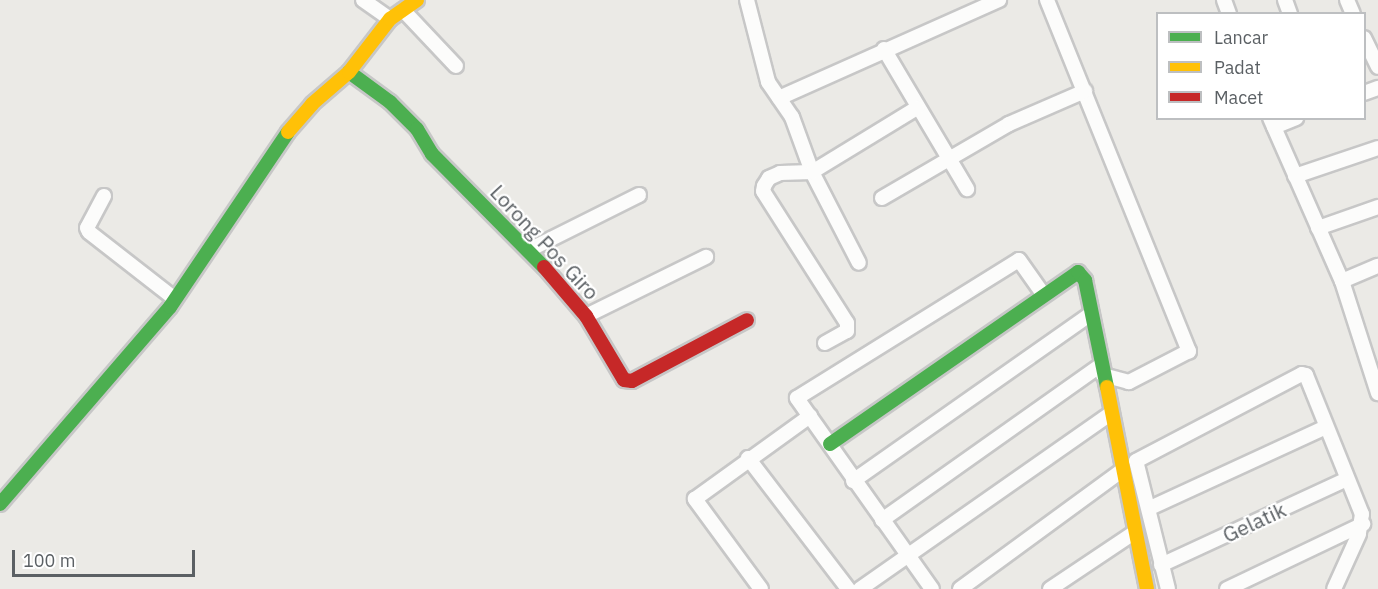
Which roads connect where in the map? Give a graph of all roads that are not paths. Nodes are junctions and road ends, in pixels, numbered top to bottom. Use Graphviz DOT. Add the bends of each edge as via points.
graph roads {
  1 [pos="363,0"];
  2 [pos="417,0"];
  3 [pos="747,0"];
  4 [pos="999,0"];
  5 [pos="1047,0"];
  6 [pos="403,10"];
  7 [pos="390,19"];
  8 [pos="1366,40"];
  9 [pos="884,49"];
  10 [pos="456,66"];
  11 [pos="1378,67"];
  12 [pos="349,72"];
  13 [pos="1085,91"];
  14 [pos="779,98"];
  15 [pos="917,108"];
  16 [pos="1272,123"];
  17 [pos="1378,148"];
  18 [pos="950,157"];
  19 [pos="812,172"];
  20 [pos="1295,176"];
  21 [pos="968,189"];
  22 [pos="639,195"];
  23 [pos="104,196"];
  24 [pos="882,198"];
  25 [pos="1378,207"];
  26 [pos="1318,228"];
  27 [pos="528,250"];
  28 [pos="706,257"];
  29 [pos="859,263"];
  30 [pos="1378,266"];
  31 [pos="1342,281"];
  32 [pos="1043,294"];
  33 [pos="175,299"];
  34 [pos="1091,314"];
  35 [pos="586,316"];
  36 [pos="747,320"];
  37 [pos="825,343"];
  38 [pos="1378,357"];
  39 [pos="1102,370"];
  40 [pos="1371,375"];
  41 [pos="1378,393"];
  42 [pos="1111,413"];
  43 [pos="810,416"];
  44 [pos="1326,427"];
  45 [pos="830,444"];
  46 [pos="748,458"];
  47 [pos="1121,471"];
  48 [pos="1347,479"];
  49 [pos="853,481"];
  50 [pos="0,504"];
  51 [pos="1150,508"];
  52 [pos="882,520"];
  53 [pos="1363,524"];
  54 [pos="1135,532"];
  55 [pos="909,557"];
  56 [pos="1161,565"];
  57 [pos="761,589"];
  58 [pos="848,589"];
  59 [pos="860,589"];
  60 [pos="932,589"];
  61 [pos="960,589"];
  62 [pos="1050,589"];
  63 [pos="1147,589"];
  64 [pos="1168,589"];
  65 [pos="1227,589"];
  66 [pos="1334,589"];
  1 -- 7 [label="street"];
  2 -- 6 [label="street"];
  3 -- 14 [label="street" via="768,82"];
  4 -- 9 [label="street"];
  5 -- 13 [label="street"];
  6 -- 7 [label="street"];
  6 -- 10 [label="street"];
  7 -- 12 [label="street"];
  8 -- 11 [label="street"];
  9 -- 14 [label="street"];
  9 -- 15 [label="street"];
  12 -- 27 [label="street, Lorong Pos Giro" via="404,116 432,154"];
  12 -- 33 [label="street" via="312,104 281,140"];
  13 -- 18 [label="street" via="1009,124"];
  13 -- 39 [label="street" via="1189,351 1129,382"];
  14 -- 19 [label="street" via="792,117"];
  15 -- 18 [label="street"];
  15 -- 19 [label="street"];
  16 -- 20 [label="street"];
  17 -- 20 [label="street"];
  18 -- 21 [label="street"];
  18 -- 24 [label="street"];
  19 -- 29 [label="street"];
  19 -- 37 [label="street" via="769,177 763,191 847,323 847,331"];
  20 -- 26 [label="street"];
  22 -- 27 [label="street"];
  23 -- 33 [label="street" via="88,232"];
  25 -- 26 [label="street"];
  26 -- 31 [label="street"];
  27 -- 35 [label="street, Lorong Pos Giro"];
  28 -- 35 [label="street"];
  30 -- 31 [label="street"];
  31 -- 40 [label="street"];
  32 -- 34 [label="street" via="1078,272 1084,280"];
  32 -- 43 [label="street" via="1019,260 800,394 798,401"];
  32 -- 45 [label="street"];
  33 -- 50 [label="street"];
  34 -- 39 [label="street"];
  34 -- 49 [label="street"];
  35 -- 36 [label="street, Lorong Pos Giro" via="626,381"];
  38 -- 40 [label="street"];
  39 -- 42 [label="street"];
  39 -- 52 [label="street"];
  40 -- 41 [label="street"];
  42 -- 47 [label="street"];
  42 -- 55 [label="street"];
  43 -- 45 [label="street"];
  43 -- 46 [label="street"];
  44 -- 48 [label="street"];
  44 -- 51 [label="street"];
  44 -- 51 [label="street" via="1306,375 1299,374 1138,458 1135,465"];
  45 -- 49 [label="street"];
  46 -- 57 [label="street" via="695,500"];
  46 -- 58 [label="street"];
  47 -- 54 [label="street"];
  47 -- 61 [label="street"];
  48 -- 53 [label="street"];
  48 -- 56 [label="street, Gelatik"];
  49 -- 52 [label="street"];
  51 -- 56 [label="street"];
  52 -- 55 [label="street"];
  53 -- 65 [label="street"];
  53 -- 66 [label="street"];
  54 -- 62 [label="street"];
  54 -- 63 [label="street"];
  55 -- 59 [label="street"];
  55 -- 60 [label="street"];
  56 -- 64 [label="street"];
}
